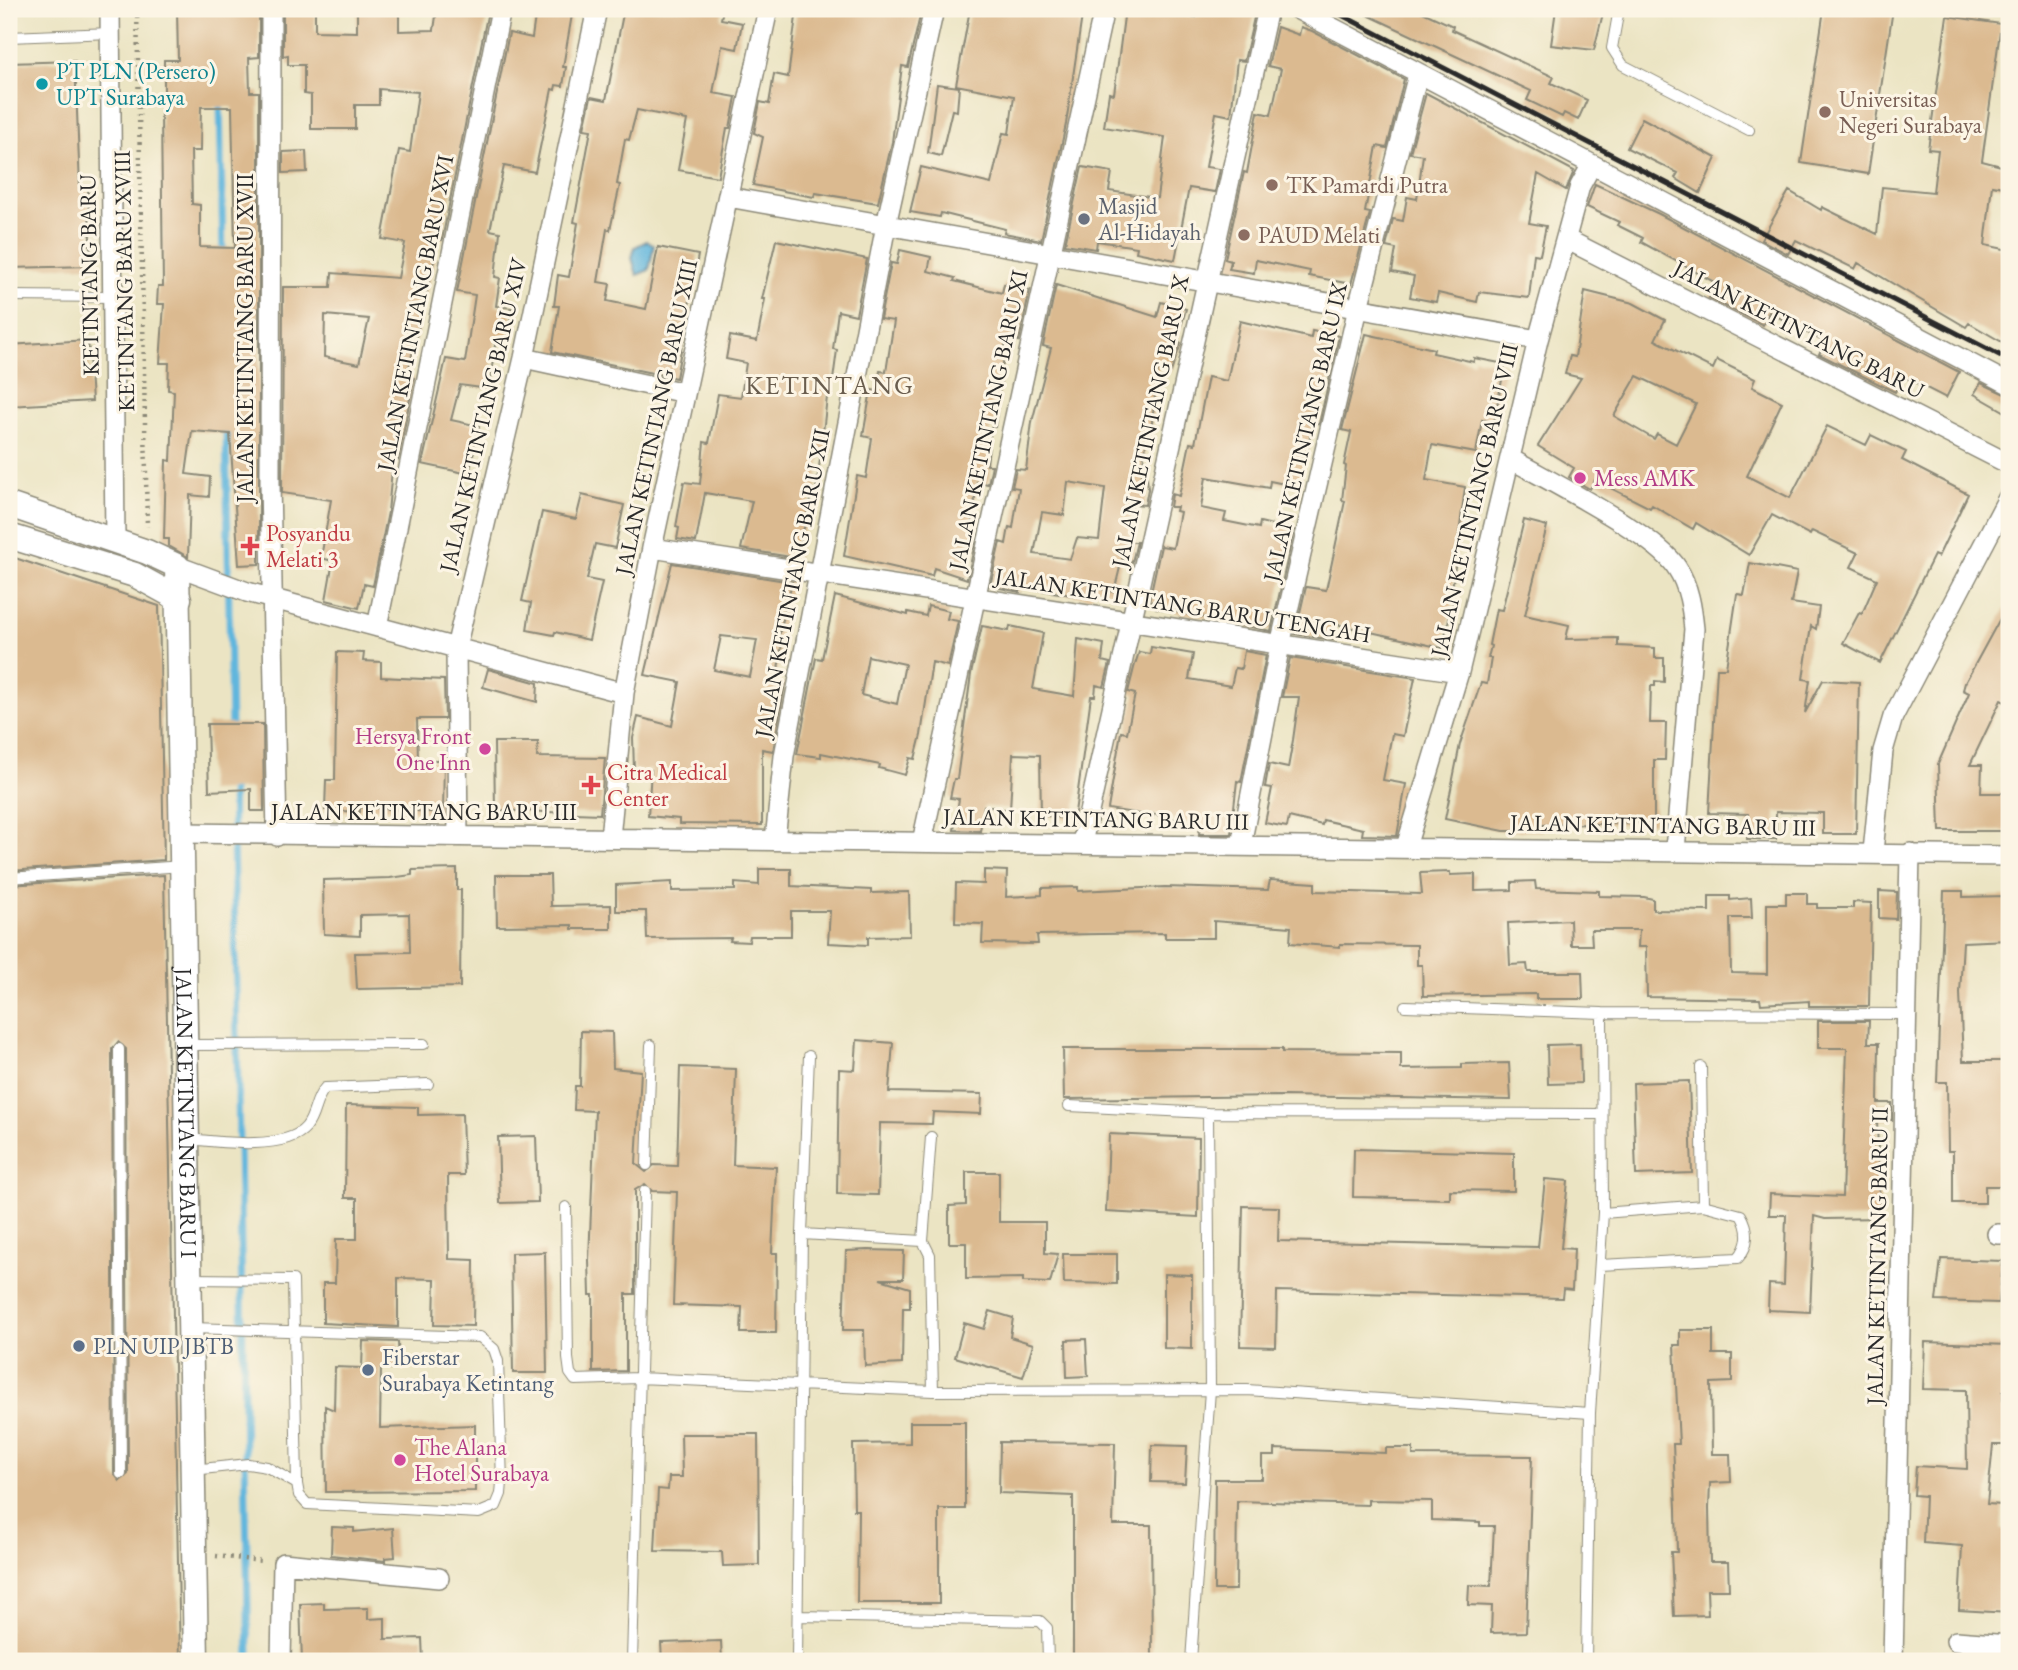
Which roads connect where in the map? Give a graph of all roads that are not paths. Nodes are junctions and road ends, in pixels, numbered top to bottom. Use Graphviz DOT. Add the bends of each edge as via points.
graph roads {
  1 [pos="110,9"];
  2 [pos="271,9"];
  3 [pos="501,9"];
  4 [pos="597,9"];
  5 [pos="768,9"];
  6 [pos="934,9"];
  7 [pos="1104,9"];
  8 [pos="1268,9"];
  9 [pos="1297,9"];
  10 [pos="1619,9"];
  11 [pos="111,33"];
  12 [pos="9,37"];
  13 [pos="1418,74"];
  14 [pos="1749,130"];
  15 [pos="1591,166"];
  16 [pos="728,197"];
  17 [pos="886,225"];
  18 [pos="1566,239"];
  19 [pos="1049,254"];
  20 [pos="1206,281"];
  21 [pos="9,296"];
  22 [pos="113,297"];
  23 [pos="1358,308"];
  24 [pos="1538,340"];
  25 [pos="524,358"];
  26 [pos="2009,384"];
  27 [pos="685,393"];
  28 [pos="1511,460"];
  29 [pos="2009,464"];
  30 [pos="2009,496"];
  31 [pos="9,505"];
  32 [pos="9,536"];
  33 [pos="115,541"];
  34 [pos="652,548"];
  35 [pos="186,569"];
  36 [pos="819,574"];
  37 [pos="975,598"];
  38 [pos="179,599"];
  39 [pos="273,600"];
  40 [pos="1131,622"];
  41 [pos="377,627"];
  42 [pos="1279,645"];
  43 [pos="456,649"];
  44 [pos="1459,672"];
  45 [pos="624,693"];
  46 [pos="183,834"];
  47 [pos="277,836"];
  48 [pos="458,836"];
  49 [pos="610,838"];
  50 [pos="775,840"];
  51 [pos="922,842"];
  52 [pos="1082,843"];
  53 [pos="1241,845"];
  54 [pos="1406,847"];
  55 [pos="1675,850"];
  56 [pos="1873,852"];
  57 [pos="1910,853"];
  58 [pos="2009,856"];
  59 [pos="183,866"];
  60 [pos="9,878"];
  61 [pos="1405,1006"];
  62 [pos="1602,1013"];
  63 [pos="1907,1014"];
  64 [pos="424,1044"];
  65 [pos="186,1045"];
  66 [pos="651,1045"];
  67 [pos="120,1049"];
  68 [pos="809,1056"];
  69 [pos="1701,1066"];
  70 [pos="428,1084"];
  71 [pos="1069,1106"];
  72 [pos="1208,1113"];
  73 [pos="1601,1114"];
  74 [pos="931,1137"];
  75 [pos="187,1139"];
  76 [pos="647,1165"];
  77 [pos="645,1191"];
  78 [pos="1703,1205"];
  79 [pos="566,1207"];
  80 [pos="1603,1213"];
  81 [pos="802,1234"];
  82 [pos="923,1241"];
  83 [pos="1600,1265"];
  84 [pos="189,1279"];
  85 [pos="190,1328"];
  86 [pos="294,1330"];
  87 [pos="639,1378"];
  88 [pos="799,1386"];
  89 [pos="1210,1390"];
  90 [pos="933,1391"];
  91 [pos="1590,1413"];
  92 [pos="193,1470"];
  93 [pos="121,1474"];
  94 [pos="297,1484"];
  95 [pos="439,1578"];
  96 [pos="799,1616"];
  97 [pos="1956,1641"];
  98 [pos="2009,1645"];
  99 [pos="196,1661"];
  100 [pos="281,1661"];
  101 [pos="632,1661"];
  102 [pos="797,1661"];
  103 [pos="1048,1661"];
  104 [pos="1191,1661"];
  105 [pos="1586,1661"];
  106 [pos="1893,1661"];
  1 -- 11 [label="street, KETINTANG BARU"];
  2 -- 39 [label="street, JALAN KETINTANG BARU XVII"];
  3 -- 41 [label="street, JALAN KETINTANG BARU XVI"];
  4 -- 25 [label="street, JALAN KETINTANG BARU XIV"];
  5 -- 16 [label="street, JALAN KETINTANG BARU XIII"];
  6 -- 17 [label="street, JALAN KETINTANG BARU XII"];
  7 -- 19 [label="street, JALAN KETINTANG BARU XI"];
  8 -- 20 [label="street, JALAN KETINTANG BARU X"];
  9 -- 13 [label="street"];
  10 -- 14 [label="lane" via="1612,48 1623,65"];
  11 -- 12 [label="lane"];
  11 -- 22 [label="street, KETINTANG BARU"];
  13 -- 15 [label="street"];
  13 -- 23 [label="street, JALAN KETINTANG BARU IX"];
  15 -- 18 [label="street, JALAN KETINTANG BARU VIII" via="1580,186"];
  15 -- 26 [label="street"];
  16 -- 17 [label="street"];
  16 -- 27 [label="street, JALAN KETINTANG BARU XIII"];
  17 -- 19 [label="street"];
  17 -- 36 [label="street, JALAN KETINTANG BARU XII"];
  18 -- 24 [label="street, JALAN KETINTANG BARU VIII"];
  18 -- 29 [label="street, JALAN KETINTANG BARU"];
  19 -- 20 [label="street"];
  19 -- 37 [label="street, JALAN KETINTANG BARU XI"];
  20 -- 23 [label="street"];
  20 -- 40 [label="street, JALAN KETINTANG BARU X"];
  21 -- 22 [label="lane"];
  22 -- 33 [label="street, KETINTANG BARU"];
  23 -- 24 [label="street"];
  23 -- 42 [label="street, JALAN KETINTANG BARU IX"];
  24 -- 28 [label="street, JALAN KETINTANG BARU VIII"];
  25 -- 27 [label="street"];
  25 -- 43 [label="street, JALAN KETINTANG BARU XIV"];
  27 -- 34 [label="street, JALAN KETINTANG BARU XIII"];
  28 -- 44 [label="street, JALAN KETINTANG BARU VIII"];
  28 -- 55 [label="street" via="1654,544 1677,567 1691,602 1694,629"];
  30 -- 56 [label="street" via="1893,717 1883,751"];
  31 -- 33 [label="street"];
  32 -- 38 [label="street" via="135,575"];
  33 -- 35 [label="street"];
  34 -- 36 [label="street, JALAN KETINTANG BARU TENGAH"];
  34 -- 45 [label="street, JALAN KETINTANG BARU XIII"];
  35 -- 38 [label="street, JALAN KETINTANG BARU I"];
  35 -- 39 [label="street"];
  36 -- 37 [label="street, JALAN KETINTANG BARU TENGAH"];
  36 -- 50 [label="street, JALAN KETINTANG BARU XII" via="783,756"];
  37 -- 40 [label="street, JALAN KETINTANG BARU TENGAH"];
  37 -- 51 [label="street, JALAN KETINTANG BARU XI"];
  38 -- 46 [label="street, JALAN KETINTANG BARU I"];
  39 -- 41 [label="street"];
  39 -- 47 [label="street, JALAN KETINTANG BARU XVII"];
  40 -- 42 [label="street, JALAN KETINTANG BARU TENGAH"];
  40 -- 52 [label="street, JALAN KETINTANG BARU X"];
  41 -- 43 [label="street"];
  42 -- 44 [label="street, JALAN KETINTANG BARU TENGAH"];
  42 -- 53 [label="street, JALAN KETINTANG BARU IX"];
  43 -- 45 [label="street"];
  43 -- 48 [label="street, JALAN KETINTANG BARU XIV"];
  44 -- 54 [label="street, JALAN KETINTANG BARU VIII"];
  45 -- 49 [label="street, JALAN KETINTANG BARU XIII"];
  46 -- 47 [label="street, JALAN KETINTANG BARU III"];
  46 -- 59 [label="street, JALAN KETINTANG BARU I"];
  47 -- 48 [label="street, JALAN KETINTANG BARU III"];
  48 -- 49 [label="street, JALAN KETINTANG BARU III"];
  49 -- 50 [label="street, JALAN KETINTANG BARU III"];
  50 -- 51 [label="street, JALAN KETINTANG BARU III"];
  51 -- 52 [label="street, JALAN KETINTANG BARU III"];
  52 -- 53 [label="street, JALAN KETINTANG BARU III"];
  53 -- 54 [label="street, JALAN KETINTANG BARU III"];
  54 -- 55 [label="street, JALAN KETINTANG BARU III"];
  55 -- 56 [label="street, JALAN KETINTANG BARU III"];
  56 -- 57 [label="street, JALAN KETINTANG BARU III"];
  57 -- 58 [label="street, JALAN KETINTANG BARU III"];
  57 -- 63 [label="street, JALAN KETINTANG BARU II"];
  59 -- 60 [label="lane"];
  59 -- 65 [label="street, JALAN KETINTANG BARU I"];
  61 -- 62 [label="lane"];
  62 -- 63 [label="lane"];
  62 -- 73 [label="lane"];
  63 -- 106 [label="street, JALAN KETINTANG BARU II"];
  64 -- 65 [label="lane"];
  65 -- 75 [label="street, JALAN KETINTANG BARU I"];
  66 -- 76 [label="lane"];
  67 -- 93 [label="lane"];
  68 -- 81 [label="lane"];
  69 -- 78 [label="lane"];
  70 -- 75 [label="lane" via="325,1088 316,1097 307,1125 285,1140"];
  71 -- 72 [label="lane"];
  72 -- 73 [label="lane"];
  72 -- 89 [label="lane"];
  73 -- 80 [label="lane"];
  74 -- 82 [label="lane"];
  75 -- 84 [label="street, JALAN KETINTANG BARU I"];
  77 -- 87 [label="lane"];
  78 -- 80 [label="lane"];
  78 -- 83 [label="lane" via="1734,1212 1744,1221 1746,1249 1738,1258"];
  79 -- 87 [label="lane" via="570,1373 575,1380 590,1382"];
  80 -- 83 [label="lane"];
  81 -- 82 [label="lane"];
  81 -- 88 [label="lane"];
  82 -- 90 [label="lane" via="930,1255"];
  83 -- 91 [label="lane"];
  84 -- 85 [label="street, JALAN KETINTANG BARU I"];
  84 -- 86 [label="lane" via="293,1280"];
  85 -- 86 [label="lane"];
  85 -- 92 [label="street, JALAN KETINTANG BARU I"];
  86 -- 94 [label="lane"];
  86 -- 94 [label="lane" via="480,1337 489,1342 498,1362 502,1482 496,1506 479,1513 311,1506 302,1501"];
  87 -- 88 [label="lane"];
  87 -- 101 [label="lane"];
  88 -- 90 [label="lane"];
  88 -- 96 [label="lane"];
  89 -- 90 [label="lane"];
  89 -- 91 [label="lane"];
  89 -- 104 [label="lane"];
  91 -- 105 [label="lane"];
  92 -- 94 [label="lane" via="248,1464 267,1467"];
  92 -- 99 [label="street, JALAN KETINTANG BARU I"];
  95 -- 100 [label="street" via="283,1563"];
  96 -- 102 [label="lane"];
  96 -- 103 [label="lane" via="1040,1620 1047,1628"];
  97 -- 98 [label="street"];
}
